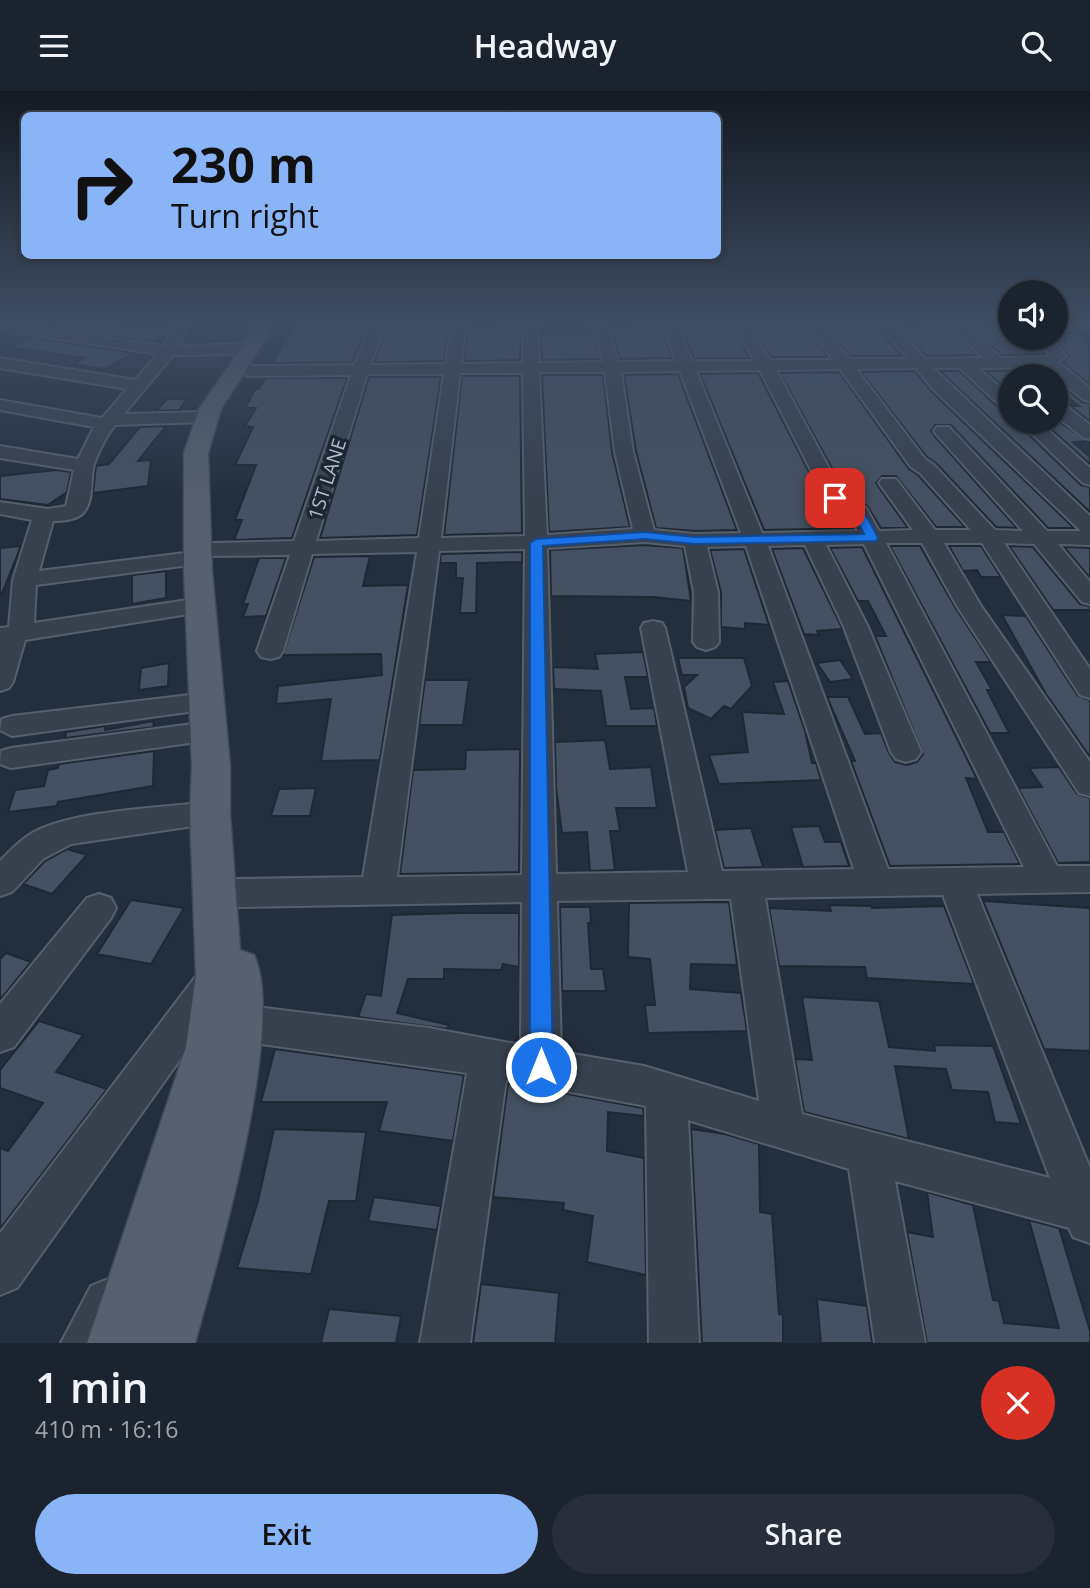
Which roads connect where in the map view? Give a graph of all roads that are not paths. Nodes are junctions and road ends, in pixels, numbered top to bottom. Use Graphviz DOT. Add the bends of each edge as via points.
graph roads {
  1 [pos="111,381"];
  2 [pos="142,381"];
  3 [pos="236,381"];
  4 [pos="357,381"];
  5 [pos="449,381"];
  6 [pos="532,381"];
  7 [pos="614,381"];
  8 [pos="694,381"];
  9 [pos="774,381"];
  10 [pos="857,381"];
  11 [pos="936,381"];
  12 [pos="985,381"];
  13 [pos="1073,381"];
  14 [pos="138,386"];
  15 [pos="998,393"];
  16 [pos="1089,394"];
  17 [pos="0,405"];
  18 [pos="1068,416"];
  19 [pos="107,422"];
  20 [pos="987,429"];
  21 [pos="1042,434"];
  22 [pos="1090,434"];
  23 [pos="205,438"];
  24 [pos="0,452"];
  25 [pos="84,466"];
  26 [pos="1090,479"];
  27 [pos="889,483"];
  28 [pos="0,508"];
  29 [pos="44,514"];
  30 [pos="1090,528"];
  31 [pos="645,535"];
  32 [pos="929,536"];
  33 [pos="988,536"];
  34 [pos="872,538"];
  35 [pos="1090,538"];
  36 [pos="754,539"];
  37 [pos="1042,539"];
  38 [pos="813,540"];
  39 [pos="695,541"];
  40 [pos="536,543"];
  41 [pos="428,545"];
  42 [pos="304,547"];
  43 [pos="204,554"];
  44 [pos="25,580"];
  45 [pos="1090,597"];
  46 [pos="201,605"];
  47 [pos="653,628"];
  48 [pos="11,635"];
  49 [pos="706,642"];
  50 [pos="270,652"];
  51 [pos="0,682"];
  52 [pos="1090,689"];
  53 [pos="208,717"];
  54 [pos="12,726"];
  55 [pos="1076,744"];
  56 [pos="906,752"];
  57 [pos="11,758"];
  58 [pos="1090,785"];
  59 [pos="210,814"];
  60 [pos="1047,880"];
  61 [pos="1090,880"];
  62 [pos="0,882"];
  63 [pos="955,882"];
  64 [pos="876,883"];
  65 [pos="746,885"];
  66 [pos="708,886"];
  67 [pos="540,888"];
  68 [pos="378,891"];
  69 [pos="237,894"];
  70 [pos="99,908"];
  71 [pos="219,975"];
  72 [pos="239,1023"];
  73 [pos="0,1034"];
  74 [pos="489,1059"];
  75 [pos="541,1067"];
  76 [pos="666,1092"];
  77 [pos="785,1130"];
  78 [pos="868,1153"];
  79 [pos="181,1212"];
  80 [pos="1088,1215"];
  81 [pos="0,1271"];
  82 [pos="86,1343"];
  83 [pos="118,1343"];
  84 [pos="164,1343"];
  85 [pos="184,1343"];
  86 [pos="445,1343"];
  87 [pos="674,1343"];
  88 [pos="900,1343"];
  1 -- 14 [label="street"];
  2 -- 14 [label="street"];
  3 -- 23 [label="main road"];
  4 -- 42 [label="street, 1ST LANE"];
  5 -- 41 [label="street"];
  6 -- 40 [label="street"];
  7 -- 31 [label="street" via="624,452"];
  8 -- 36 [label="street"];
  9 -- 34 [label="street" via="835,498 859,512"];
  10 -- 33 [label="street" via="918,463"];
  11 -- 20 [label="street"];
  12 -- 15 [label="street"];
  13 -- 16 [label="street"];
  14 -- 19 [label="street"];
  17 -- 19 [label="street"];
  18 -- 22 [label="street"];
  19 -- 23 [label="street"];
  19 -- 25 [label="street"];
  20 -- 30 [label="street"];
  20 -- 37 [label="street" via="943,431"];
  21 -- 26 [label="street"];
  23 -- 43 [label="main road"];
  24 -- 25 [label="street"];
  25 -- 29 [label="street" via="78,506 70,513"];
  27 -- 32 [label="street"];
  28 -- 29 [label="street"];
  29 -- 44 [label="street"];
  31 -- 39 [label="street"];
  31 -- 40 [label="street"];
  32 -- 33 [label="street"];
  32 -- 34 [label="street"];
  32 -- 55 [label="street" via="968,606"];
  33 -- 37 [label="street"];
  33 -- 52 [label="street"];
  34 -- 38 [label="street"];
  34 -- 60 [label="street"];
  35 -- 37 [label="street"];
  36 -- 38 [label="street"];
  36 -- 39 [label="street"];
  36 -- 64 [label="street"];
  37 -- 45 [label="street"];
  38 -- 56 [label="street" via="856,628"];
  39 -- 49 [label="street" via="706,592"];
  40 -- 41 [label="street"];
  40 -- 67 [label="street"];
  41 -- 42 [label="street"];
  41 -- 68 [label="street"];
  42 -- 43 [label="street"];
  42 -- 50 [label="street, 1ST LANE"];
  43 -- 44 [label="street"];
  43 -- 46 [label="main road"];
  43 -- 69 [label="main road" via="222,638"];
  44 -- 48 [label="street"];
  46 -- 48 [label="street"];
  46 -- 53 [label="main road"];
  47 -- 66 [label="street"];
  48 -- 51 [label="street"];
  53 -- 54 [label="street"];
  53 -- 57 [label="street"];
  53 -- 59 [label="main road"];
  55 -- 58 [label="street"];
  59 -- 62 [label="street" via="56,835 41,841"];
  59 -- 71 [label="main road"];
  60 -- 61 [label="street"];
  60 -- 63 [label="street"];
  63 -- 64 [label="street"];
  63 -- 80 [label="street"];
  64 -- 65 [label="street"];
  65 -- 66 [label="street"];
  65 -- 77 [label="street"];
  66 -- 67 [label="street"];
  67 -- 68 [label="street"];
  67 -- 75 [label="street"];
  68 -- 69 [label="street"];
  69 -- 72 [label="main road"];
  70 -- 73 [label="street"];
  71 -- 79 [label="main road"];
  71 -- 81 [label="street"];
  72 -- 74 [label="street"];
  72 -- 79 [label="main road" via="237,1050"];
  74 -- 75 [label="street"];
  74 -- 86 [label="street"];
  75 -- 76 [label="street"];
  76 -- 77 [label="street"];
  76 -- 87 [label="street"];
  77 -- 78 [label="street"];
  78 -- 80 [label="street"];
  78 -- 88 [label="street"];
  79 -- 82 [label="street"];
  79 -- 83 [label="main road"];
  79 -- 84 [label="main road"];
  79 -- 85 [label="street"];
}
